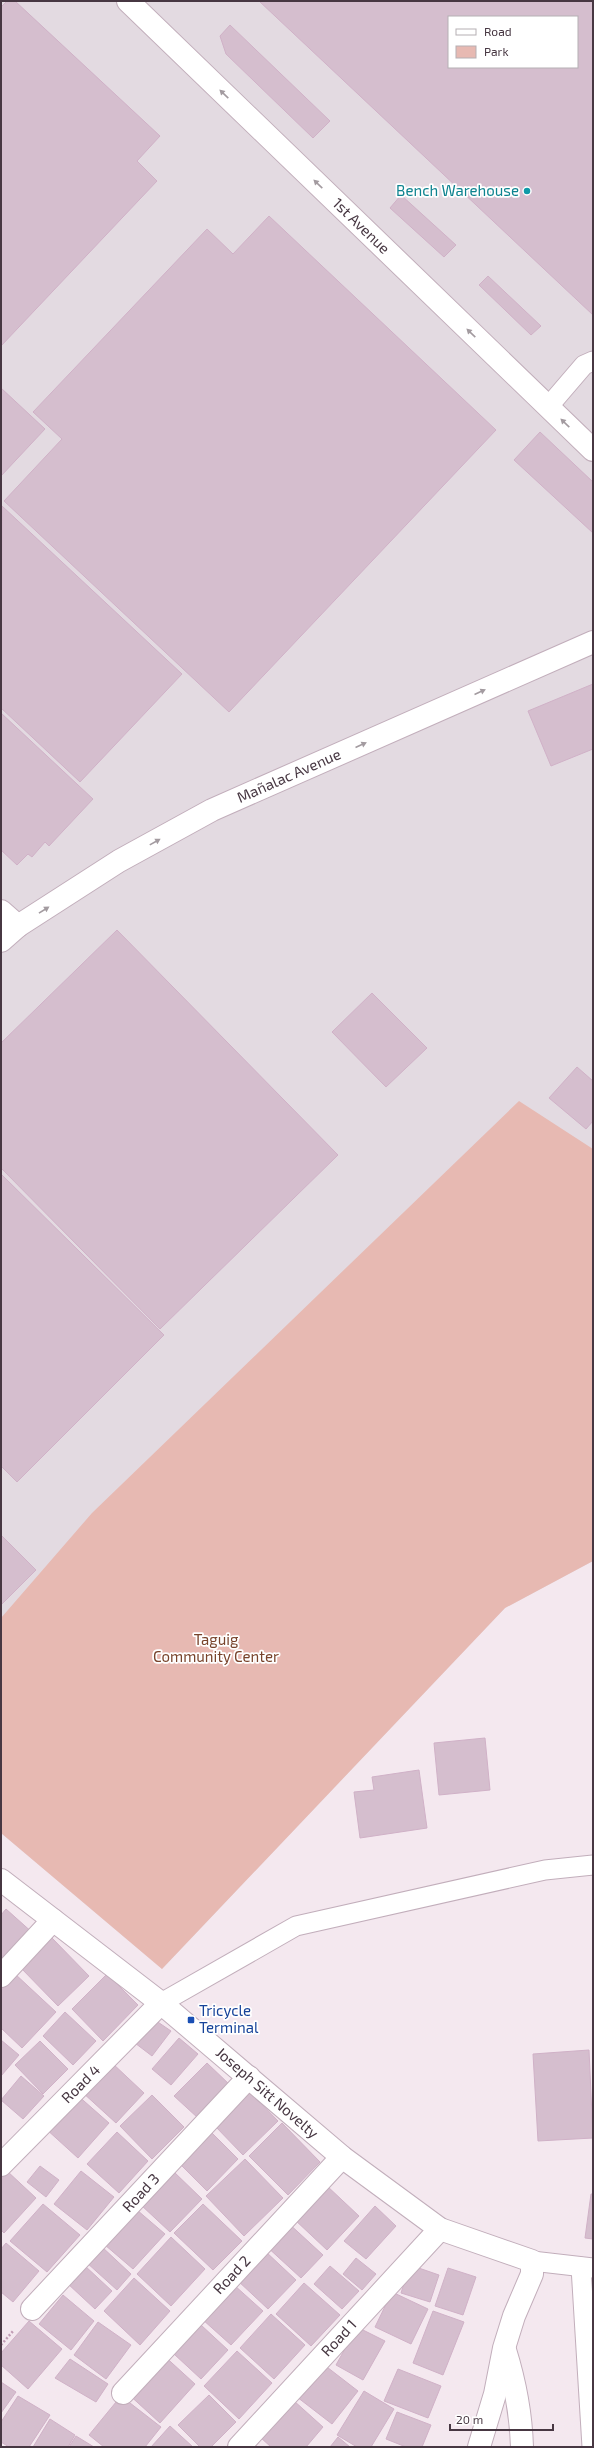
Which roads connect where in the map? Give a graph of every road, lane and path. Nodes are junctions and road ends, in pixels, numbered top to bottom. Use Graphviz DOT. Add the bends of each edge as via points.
graph roads {
  1 [pos="128,1"];
  2 [pos="593,361"];
  3 [pos="548,407"];
  4 [pos="593,450"];
  5 [pos="593,642"];
  6 [pos="1,911"];
  7 [pos="18,926"];
  8 [pos="1,941"];
  9 [pos="593,1865"];
  10 [pos="1,1880"];
  11 [pos="53,1920"];
  12 [pos="1,1976"];
  13 [pos="161,2003"];
  14 [pos="249,2077"];
  15 [pos="342,2157"];
  16 [pos="1,2165"];
  17 [pos="440,2229"];
  18 [pos="532,2261"];
  19 [pos="587,2267"];
  20 [pos="32,2309"];
  21 [pos="504,2348"];
  22 [pos="123,2393"];
  23 [pos="239,2447"];
  24 [pos="479,2447"];
  25 [pos="522,2447"];
  26 [pos="592,2447"];
  3 -- 1 [label="street, 1st Avenue, one-way"];
  2 -- 3 [label="lane" via="584,365"];
  4 -- 3 [label="street, 1st Avenue, one-way"];
  7 -- 5 [label="street, Mañalac Avenue, one-way" via="119,862 212,810"];
  6 -- 7 [label="street"];
  7 -- 8 [label="street, Mañalac Avenue"];
  9 -- 13 [label="lane" via="545,1870 296,1926"];
  10 -- 11 [label="street, Joseph Sitt Novelty"];
  11 -- 12 [label="street"];
  11 -- 13 [label="street, Joseph Sitt Novelty"];
  13 -- 14 [label="street, Joseph Sitt Novelty"];
  13 -- 16 [label="street, Road 4"];
  14 -- 15 [label="street, Joseph Sitt Novelty"];
  14 -- 20 [label="street, Road 3"];
  15 -- 17 [label="street, Joseph Sitt Novelty"];
  15 -- 22 [label="street, Road 2"];
  17 -- 18 [label="street, Joseph Sitt Novelty"];
  17 -- 23 [label="street, Road 1"];
  18 -- 19 [label="lane"];
  18 -- 21 [label="street" via="532,2274"];
  19 -- 26 [label="lane"];
  21 -- 24 [label="street" via="495,2394"];
  21 -- 25 [label="street" via="513,2375 521,2421"];
}
